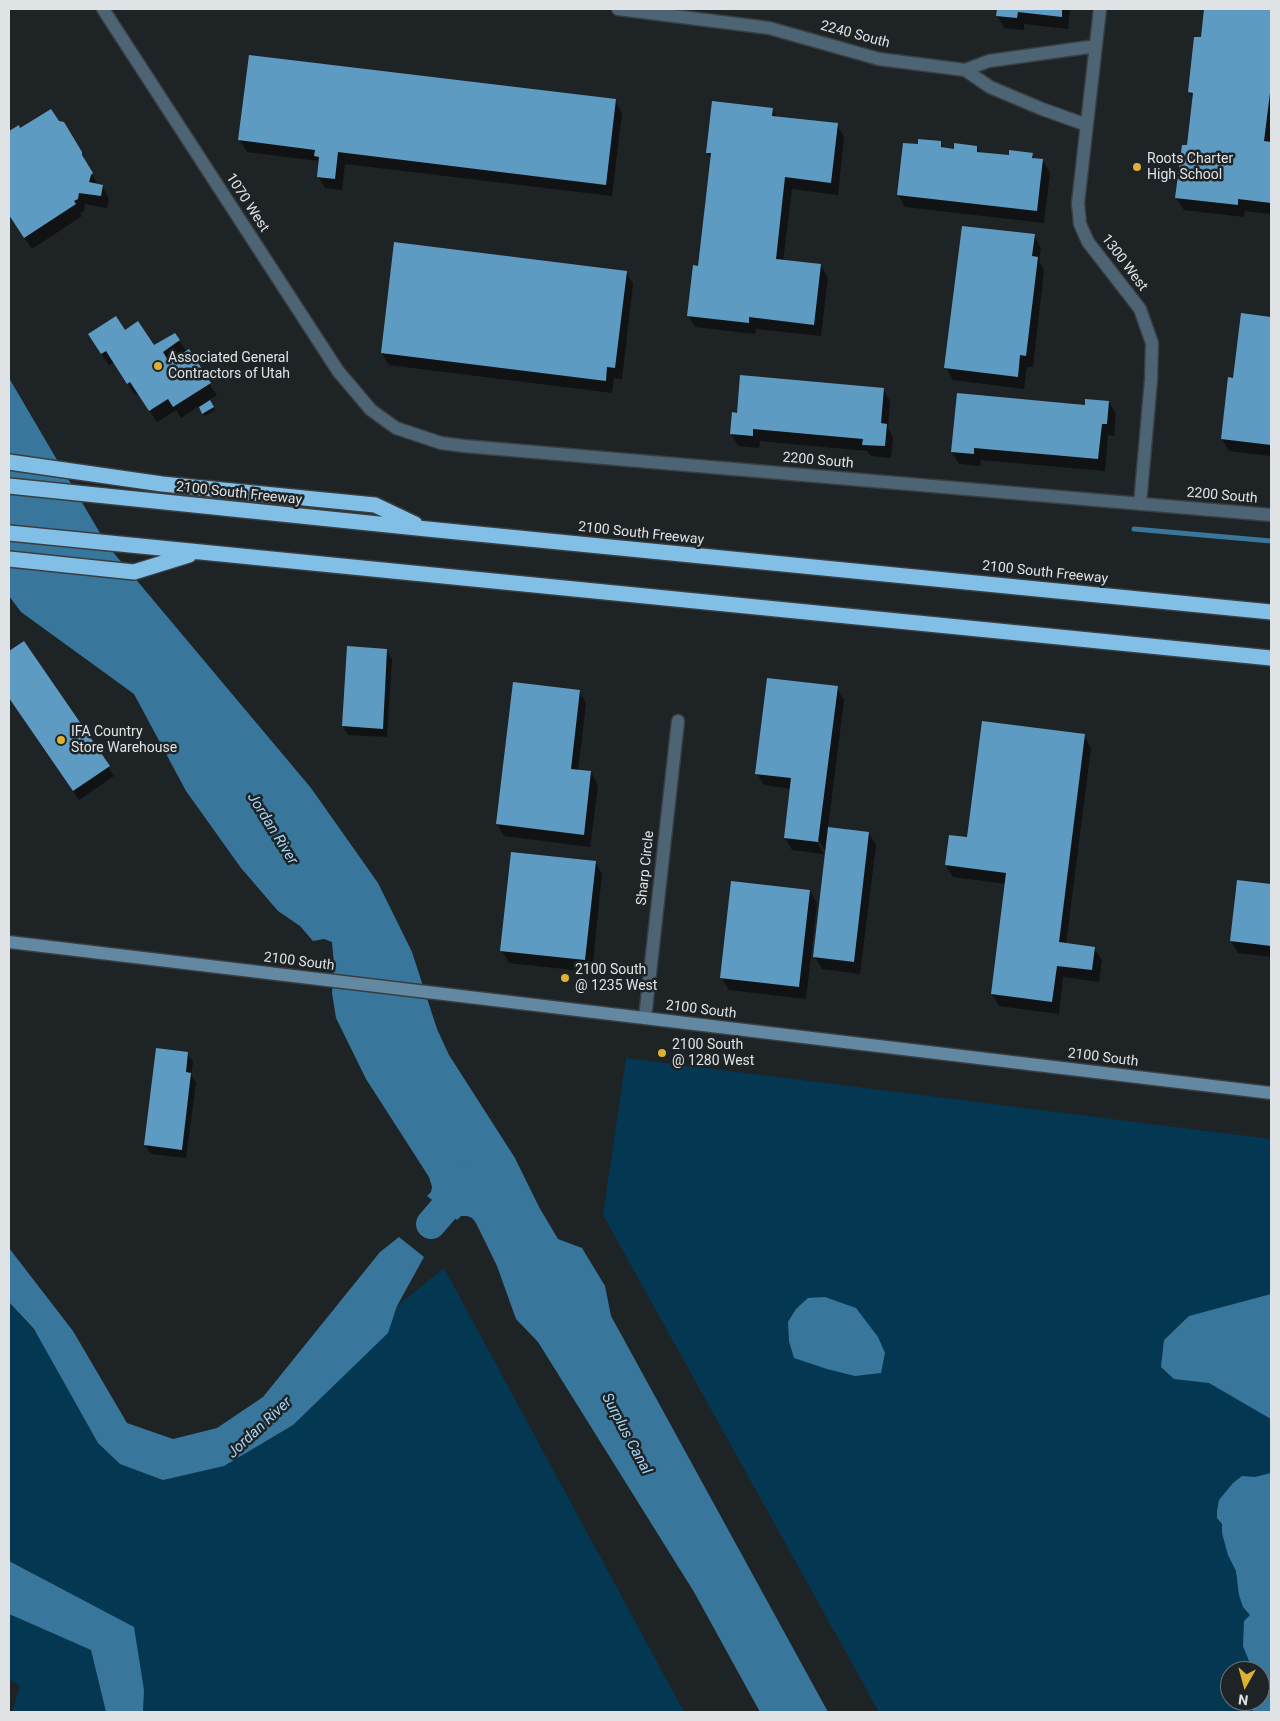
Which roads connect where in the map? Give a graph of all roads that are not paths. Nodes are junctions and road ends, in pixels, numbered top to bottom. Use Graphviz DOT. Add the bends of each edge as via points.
graph roads {
  1 [pos="103,9"];
  2 [pos="618,9"];
  3 [pos="1100,9"];
  4 [pos="1096,46"];
  5 [pos="965,70"];
  6 [pos="1087,125"];
  7 [pos="371,410"];
  8 [pos="9,462"];
  9 [pos="9,486"];
  10 [pos="1140,504"];
  11 [pos="1271,515"];
  12 [pos="427,529"];
  13 [pos="9,533"];
  14 [pos="198,553"];
  15 [pos="9,559"];
  16 [pos="1271,612"];
  17 [pos="1271,658"];
  18 [pos="678,722"];
  19 [pos="9,942"];
  20 [pos="644,1018"];
  21 [pos="1271,1093"];
  1 -- 7 [label="street, 1070 West" via="338,371"];
  2 -- 5 [label="street, 2240 South" via="770,28 879,59"];
  3 -- 4 [label="street, 1300 West"];
  4 -- 5 [label="street, 2240 South" via="990,62"];
  4 -- 6 [label="street, 1300 West"];
  5 -- 6 [label="street, 2240 South" via="990,87"];
  6 -- 10 [label="street, 1300 West" via="1078,203 1080,224 1088,242 1140,309 1152,342"];
  7 -- 10 [label="street, 2200 South" via="396,428 441,443 464,446"];
  8 -- 12 [label="highway" via="107,477 375,505"];
  9 -- 12 [label="highway, 2100 South Freeway"];
  10 -- 11 [label="street, 2200 South"];
  12 -- 16 [label="highway, 2100 South Freeway"];
  13 -- 14 [label="highway"];
  14 -- 15 [label="highway" via="134,572"];
  14 -- 17 [label="highway"];
  18 -- 20 [label="street, Sharp Circle"];
  19 -- 20 [label="street, 2100 South"];
  20 -- 21 [label="street, 2100 South"];
}
